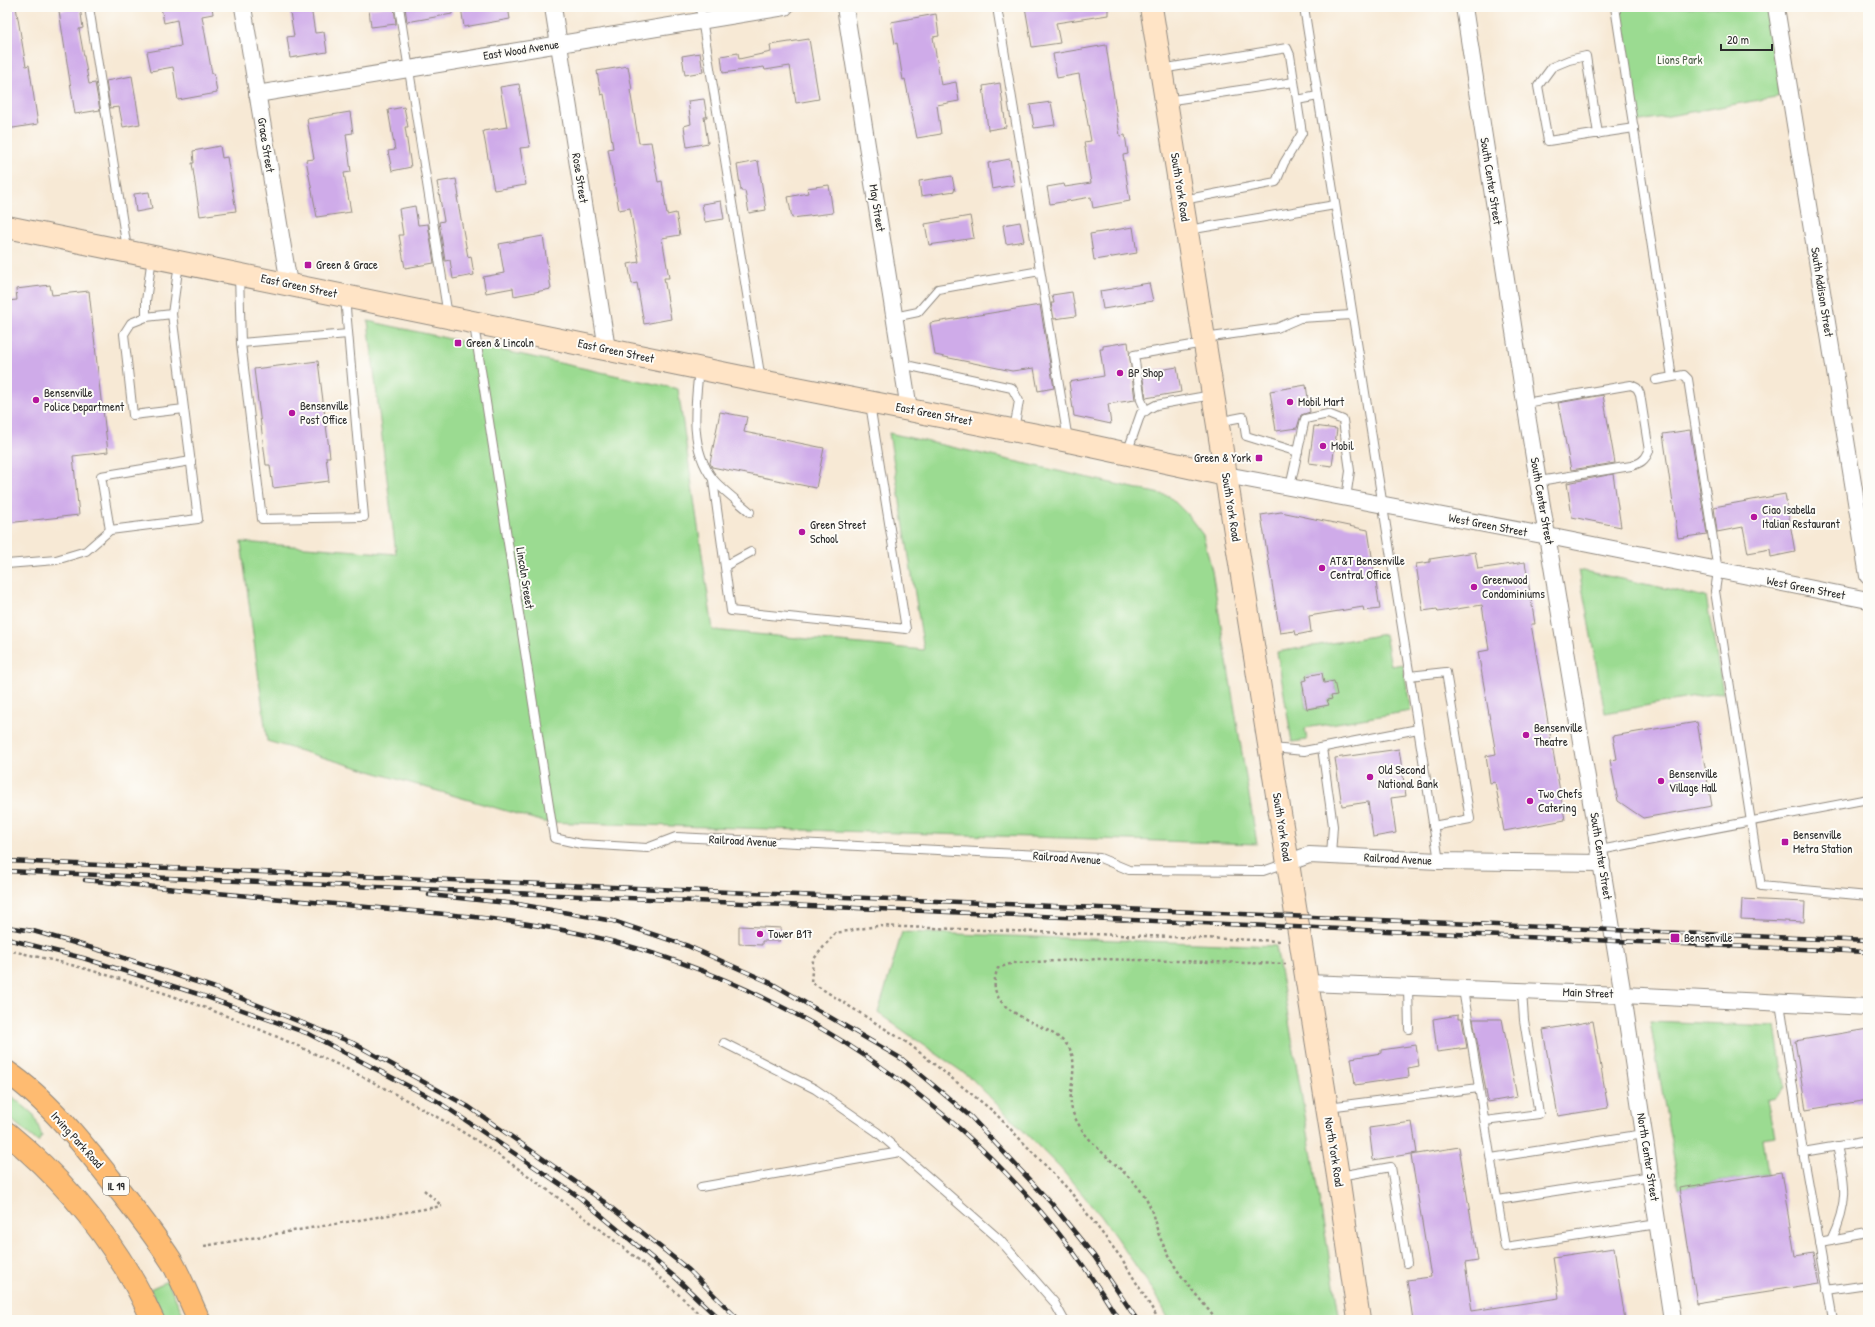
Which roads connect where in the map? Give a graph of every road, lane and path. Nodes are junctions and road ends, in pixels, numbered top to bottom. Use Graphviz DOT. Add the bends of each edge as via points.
graph roads {
  1 [pos="89,7"];
  2 [pos="243,7"];
  3 [pos="399,7"];
  4 [pos="553,7"];
  5 [pos="785,7"];
  6 [pos="845,7"];
  7 [pos="998,7"];
  8 [pos="1152,7"];
  9 [pos="1304,7"];
  10 [pos="1464,7"];
  11 [pos="1615,7"];
  12 [pos="1776,7"];
  13 [pos="701,14"];
  14 [pos="559,44"];
  15 [pos="409,69"];
  16 [pos="1161,69"];
  17 [pos="1294,82"];
  18 [pos="257,94"];
  19 [pos="1318,96"];
  20 [pos="1297,100"];
  21 [pos="1166,102"];
  22 [pos="1634,128"];
  23 [pos="1598,134"];
  24 [pos="1182,200"];
  25 [pos="1335,205"];
  26 [pos="7,227"];
  27 [pos="1187,230"];
  28 [pos="127,251"];
  29 [pos="152,256"];
  30 [pos="179,262"];
  31 [pos="1040,271"];
  32 [pos="239,274"];
  33 [pos="288,284"];
  34 [pos="345,296"];
  35 [pos="172,314"];
  36 [pos="1352,315"];
  37 [pos="146,317"];
  38 [pos="448,317"];
  39 [pos="894,317"];
  40 [pos="474,322"];
  41 [pos="348,334"];
  42 [pos="1204,340"];
  43 [pos="241,343"];
  44 [pos="607,349"];
  45 [pos="902,364"];
  46 [pos="699,368"];
  47 [pos="1672,377"];
  48 [pos="1656,380"];
  49 [pos="761,381"];
  50 [pos="1213,394"];
  51 [pos="870,401"];
  52 [pos="1526,403"];
  53 [pos="184,409"];
  54 [pos="909,409"];
  55 [pos="1146,411"];
  56 [pos="1217,422"];
  57 [pos="1014,430"];
  58 [pos="1068,441"];
  59 [pos="1298,452"];
  60 [pos="1127,454"];
  61 [pos="191,461"];
  62 [pos="1226,475"];
  63 [pos="714,480"];
  64 [pos="1539,481"];
  65 [pos="1290,487"];
  66 [pos="1346,498"];
  67 [pos="1382,505"];
  68 [pos="1862,505"];
  69 [pos="750,512"];
  70 [pos="110,530"];
  71 [pos="1548,536"];
  72 [pos="751,552"];
  73 [pos="7,564"];
  74 [pos="725,566"];
  75 [pos="1718,571"];
  76 [pos="1868,576"];
  77 [pos="1868,600"];
  78 [pos="1409,676"];
  79 [pos="1418,729"];
  80 [pos="1269,748"];
  81 [pos="1322,748"];
  82 [pos="1868,799"];
  83 [pos="1751,821"];
  84 [pos="1433,826"];
  85 [pos="554,838"];
  86 [pos="1331,856"];
  87 [pos="1601,856"];
  88 [pos="1439,861"];
  89 [pos="1288,863"];
  90 [pos="1868,896"];
  91 [pos="1300,942"];
  92 [pos="7,950"];
  93 [pos="1306,974"];
  94 [pos="1408,987"];
  95 [pos="1463,989"];
  96 [pos="1522,991"];
  97 [pos="1623,995"];
  98 [pos="1780,1003"];
  99 [pos="1868,1007"];
  100 [pos="1409,1029"];
  101 [pos="724,1043"];
  102 [pos="7,1072"];
  103 [pos="1480,1088"];
  104 [pos="1327,1108"];
  105 [pos="1485,1121"];
  106 [pos="7,1134"];
  107 [pos="1644,1134"];
  108 [pos="1868,1141"];
  109 [pos="1837,1146"];
  110 [pos="900,1152"];
  111 [pos="1803,1152"];
  112 [pos="1491,1158"];
  113 [pos="1338,1176"];
  114 [pos="1651,1176"];
  115 [pos="701,1187"];
  116 [pos="424,1190"];
  117 [pos="1498,1200"];
  118 [pos="1658,1224"];
  119 [pos="1868,1234"];
  120 [pos="1831,1241"];
  121 [pos="1819,1243"];
  122 [pos="204,1246"];
  123 [pos="1407,1263"];
  124 [pos="1868,1285"];
  125 [pos="1827,1291"];
  126 [pos="153,1320"];
  127 [pos="199,1320"];
  128 [pos="705,1320"];
  129 [pos="1064,1320"];
  130 [pos="1159,1320"];
  131 [pos="1216,1320"];
  132 [pos="1359,1320"];
  133 [pos="1672,1320"];
  134 [pos="1833,1320"];
  1 -- 28 [label="lane"];
  2 -- 18 [label="street, Grace Street"];
  3 -- 15 [label="lane"];
  4 -- 14 [label="street, Rose Street"];
  5 -- 13 [label="street, East Wood Avenue"];
  6 -- 39 [label="street, May Street"];
  7 -- 31 [label="lane"];
  8 -- 16 [label="main road, South York Road"];
  9 -- 19 [label="lane"];
  10 -- 52 [label="street, South Center Street"];
  11 -- 22 [label="lane"];
  12 -- 68 [label="street, South Addison Street"];
  13 -- 14 [label="street, East Wood Avenue"];
  13 -- 49 [label="lane"];
  14 -- 15 [label="street, East Wood Avenue"];
  14 -- 44 [label="street, Rose Street"];
  15 -- 18 [label="street, East Wood Avenue"];
  15 -- 38 [label="lane"];
  16 -- 17 [label="lane" via="1287,48"];
  16 -- 21 [label="main road, South York Road"];
  17 -- 20 [label="lane"];
  17 -- 21 [label="lane"];
  18 -- 33 [label="street, Grace Street"];
  19 -- 20 [label="lane"];
  19 -- 25 [label="lane"];
  20 -- 24 [label="lane" via="1302,133 1276,182"];
  21 -- 24 [label="main road, South York Road"];
  22 -- 23 [label="lane"];
  22 -- 47 [label="lane"];
  23 -- 23 [label="lane" via="1548,141 1538,86 1552,67 1586,56"];
  24 -- 27 [label="main road, South York Road"];
  25 -- 27 [label="lane"];
  25 -- 36 [label="lane"];
  26 -- 28 [label="main road, East Green Street"];
  27 -- 42 [label="main road, South York Road"];
  28 -- 29 [label="main road, East Green Street"];
  29 -- 30 [label="main road, East Green Street"];
  29 -- 37 [label="lane"];
  30 -- 32 [label="main road, East Green Street"];
  30 -- 35 [label="lane"];
  31 -- 39 [label="lane" via="938,289 918,312"];
  31 -- 58 [label="lane"];
  32 -- 33 [label="main road, East Green Street"];
  32 -- 43 [label="lane"];
  33 -- 34 [label="main road, East Green Street"];
  34 -- 38 [label="main road, East Green Street"];
  34 -- 41 [label="lane"];
  35 -- 37 [label="lane"];
  35 -- 53 [label="lane"];
  36 -- 42 [label="lane" via="1300,318 1277,328"];
  36 -- 67 [label="lane"];
  37 -- 53 [label="lane" via="131,323 124,334 132,415"];
  38 -- 40 [label="main road, East Green Street"];
  39 -- 45 [label="street, May Street"];
  40 -- 44 [label="main road, East Green Street"];
  40 -- 85 [label="lane, Lincoln Sreeet"];
  41 -- 43 [label="lane"];
  41 -- 43 [label="lane" via="364,517 262,519"];
  42 -- 50 [label="main road, South York Road"];
  42 -- 55 [label="lane" via="1134,355 1141,400"];
  44 -- 46 [label="main road, East Green Street"];
  45 -- 54 [label="street, May Street"];
  45 -- 57 [label="lane" via="1012,388 1019,401"];
  46 -- 49 [label="main road, East Green Street"];
  46 -- 63 [label="lane" via="694,413 700,455"];
  47 -- 48 [label="lane"];
  47 -- 75 [label="lane" via="1684,375 1688,378"];
  49 -- 51 [label="main road, East Green Street"];
  50 -- 55 [label="lane" via="1156,405"];
  50 -- 56 [label="main road, South York Road"];
  51 -- 54 [label="main road, East Green Street"];
  51 -- 74 [label="lane" via="906,629 731,611"];
  52 -- 64 [label="street, South Center Street"];
  52 -- 64 [label="lane" via="1631,385 1637,388 1640,394 1649,452 1646,458 1631,466"];
  53 -- 61 [label="lane"];
  54 -- 57 [label="main road, East Green Street"];
  55 -- 60 [label="lane" via="1141,414"];
  56 -- 59 [label="lane" via="1243,417 1246,436"];
  56 -- 62 [label="main road, South York Road"];
  57 -- 58 [label="main road, East Green Street"];
  58 -- 60 [label="main road, East Green Street"];
  59 -- 65 [label="lane"];
  59 -- 66 [label="lane" via="1305,419 1328,414 1343,420 1350,471"];
  60 -- 62 [label="main road, East Green Street"];
  61 -- 70 [label="lane" via="101,476"];
  61 -- 70 [label="lane" via="198,519"];
  62 -- 65 [label="street, West Green Street"];
  62 -- 80 [label="main road, South York Road"];
  63 -- 69 [label="lane"];
  63 -- 74 [label="lane"];
  64 -- 71 [label="street, South Center Street"];
  65 -- 66 [label="street, West Green Street"];
  66 -- 67 [label="street, West Green Street"];
  67 -- 71 [label="street, West Green Street"];
  67 -- 78 [label="lane"];
  68 -- 76 [label="street, South Addison Street"];
  70 -- 73 [label="lane" via="86,551 56,560"];
  71 -- 75 [label="street, West Green Street"];
  71 -- 87 [label="street, South Center Street"];
  72 -- 74 [label="lane"];
  75 -- 77 [label="street, West Green Street"];
  75 -- 83 [label="lane" via="1715,591"];
  78 -- 79 [label="lane"];
  78 -- 84 [label="lane" via="1446,672 1470,819"];
  79 -- 81 [label="lane"];
  79 -- 84 [label="lane"];
  80 -- 81 [label="lane" via="1304,751"];
  80 -- 89 [label="main road, South York Road"];
  81 -- 86 [label="lane" via="1333,826"];
  82 -- 83 [label="lane"];
  83 -- 87 [label="lane"];
  83 -- 90 [label="lane" via="1761,886"];
  84 -- 88 [label="lane"];
  85 -- 89 [label="lane, Railroad Avenue" via="581,844 647,848 676,838 1100,858 1129,870 1263,871"];
  86 -- 88 [label="street, Railroad Avenue"];
  86 -- 89 [label="street, Railroad Avenue" via="1309,855"];
  87 -- 88 [label="street, Railroad Avenue"];
  87 -- 97 [label="street, South Center Street"];
  89 -- 91 [label="main road, South York Road"];
  91 -- 93 [label="main road, South York Road"];
  91 -- 130 [label="path" via="878,926 835,933 813,960 811,982 909,1044 994,1112 1069,1190 1122,1259"];
  92 -- 128 [label="path" via="125,979 253,1026 331,1061 408,1101 491,1150 565,1203 616,1241"];
  93 -- 94 [label="street, Main Street"];
  93 -- 104 [label="main road, North York Road"];
  93 -- 131 [label="path" via="1100,959 1013,964 998,968 995,976 995,989 1005,1007 1016,1015 1050,1030 1067,1045 1073,1063 1072,1112 1091,1141 1144,1195 1169,1256"];
  94 -- 95 [label="street, Main Street"];
  94 -- 100 [label="lane"];
  95 -- 96 [label="street, Main Street"];
  95 -- 103 [label="lane"];
  96 -- 97 [label="street, Main Street"];
  96 -- 105 [label="lane" via="1524,1020 1540,1114"];
  97 -- 98 [label="street, Main Street"];
  97 -- 107 [label="street, North Center Street"];
  98 -- 99 [label="street, Main Street"];
  98 -- 111 [label="lane"];
  101 -- 110 [label="lane" via="815,1089 878,1132"];
  102 -- 127 [label="main road, Irving Park Road / IL 19" via="19,1080 62,1122 141,1217 172,1263"];
  103 -- 104 [label="lane"];
  103 -- 105 [label="lane"];
  104 -- 113 [label="main road, North York Road"];
  105 -- 112 [label="lane"];
  106 -- 126 [label="main road" via="58,1180 82,1206 114,1249"];
  107 -- 112 [label="lane"];
  107 -- 114 [label="street, North Center Street"];
  108 -- 109 [label="lane"];
  109 -- 111 [label="lane"];
  109 -- 120 [label="lane" via="1845,1195"];
  110 -- 115 [label="lane"];
  110 -- 129 [label="lane" via="998,1239 1054,1302"];
  111 -- 121 [label="lane"];
  112 -- 117 [label="lane"];
  113 -- 123 [label="lane" via="1391,1167"];
  113 -- 132 [label="main road, North York Road"];
  114 -- 117 [label="lane"];
  114 -- 118 [label="street, North Center Street"];
  116 -- 122 [label="path" via="442,1206"];
  117 -- 118 [label="lane" via="1506,1247"];
  118 -- 133 [label="street, North Center Street"];
  119 -- 120 [label="lane"];
  120 -- 121 [label="lane"];
  121 -- 125 [label="lane"];
  124 -- 125 [label="lane"];
  125 -- 134 [label="lane"];
}
